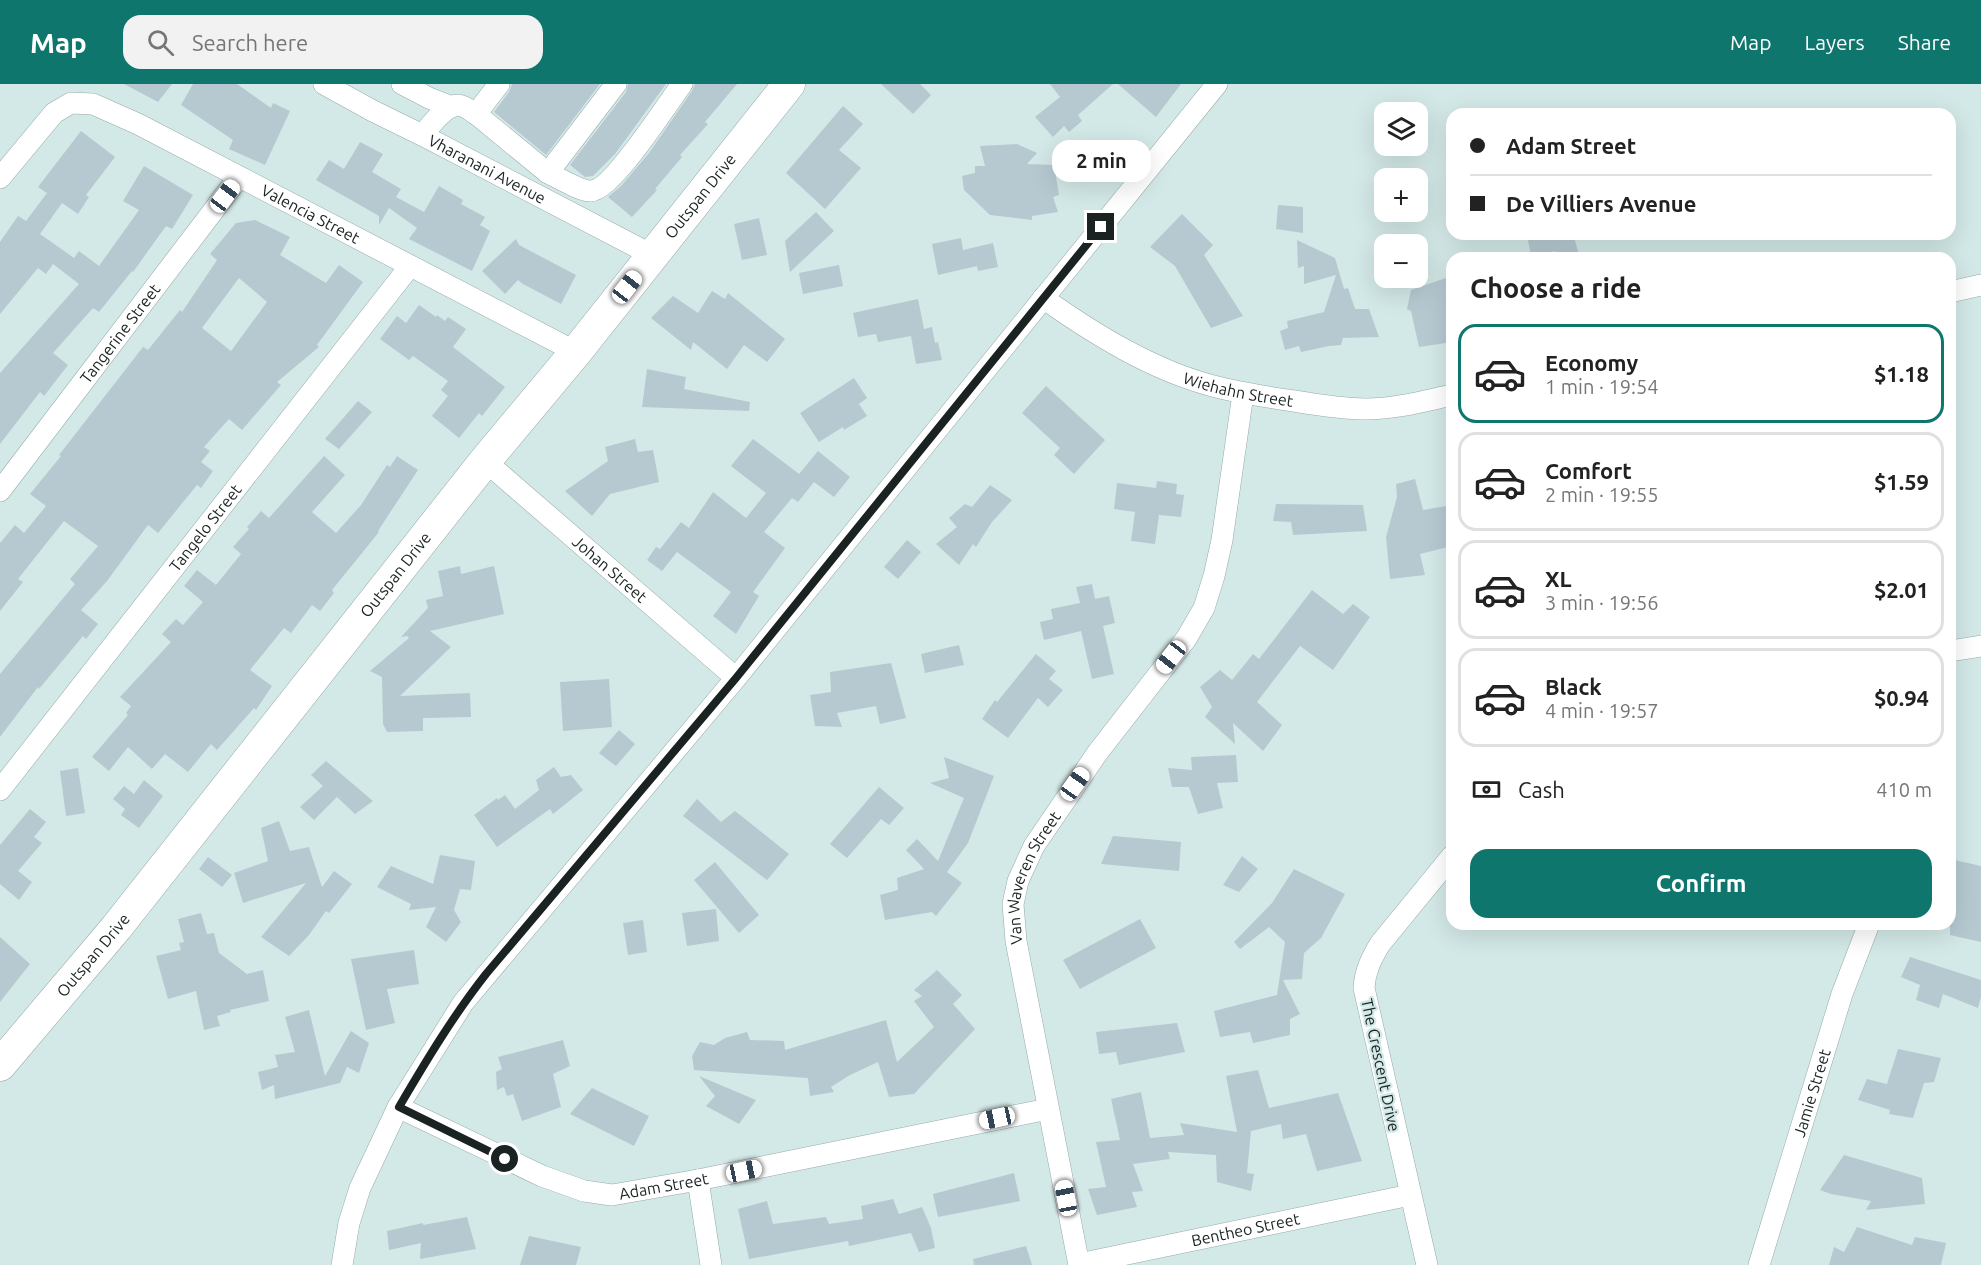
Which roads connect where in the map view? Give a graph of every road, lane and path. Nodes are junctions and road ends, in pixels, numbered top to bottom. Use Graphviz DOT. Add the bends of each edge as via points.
graph roads {
  1 [pos="324,84"];
  2 [pos="402,84"];
  3 [pos="499,84"];
  4 [pos="616,84"];
  5 [pos="682,84"];
  6 [pos="789,84"];
  7 [pos="1217,84"];
  8 [pos="452,107"];
  9 [pos="476,114"];
  10 [pos="422,135"];
  11 [pos="548,172"];
  12 [pos="239,177"];
  13 [pos="0,178"];
  14 [pos="651,255"];
  15 [pos="410,266"];
  16 [pos="1981,285"];
  17 [pos="1956,291"];
  18 [pos="1043,298"];
  19 [pos="576,351"];
  20 [pos="1243,394"];
  21 [pos="1446,396"];
  22 [pos="485,461"];
  23 [pos="0,491"];
  24 [pos="1981,646"];
  25 [pos="1956,650"];
  26 [pos="736,678"];
  27 [pos="0,790"];
  28 [pos="1446,863"];
  29 [pos="1867,930"];
  30 [pos="0,1065"];
  31 [pos="399,1107"];
  32 [pos="1048,1109"];
  33 [pos="698,1180"];
  34 [pos="1410,1195"];
  35 [pos="342,1265"];
  36 [pos="711,1265"];
  37 [pos="1079,1265"];
  38 [pos="1427,1265"];
  39 [pos="1759,1265"];
  1 -- 10 [label="street, Vharanani Avenue"];
  2 -- 8 [label="street"];
  3 -- 9 [label="street"];
  4 -- 11 [label="street"];
  5 -- 11 [label="street" via="625,164 597,191 588,192"];
  6 -- 14 [label="street, Outspan Drive"];
  7 -- 18 [label="street"];
  8 -- 9 [label="street" via="463,106"];
  8 -- 10 [label="street"];
  9 -- 11 [label="street"];
  10 -- 14 [label="street, Vharanani Avenue"];
  12 -- 13 [label="street, Valencia Street" via="109,110 71,103 54,113"];
  12 -- 15 [label="street, Valencia Street"];
  12 -- 23 [label="street, Tangerine Street"];
  14 -- 19 [label="street, Outspan Drive"];
  15 -- 19 [label="street, Valencia Street"];
  15 -- 27 [label="street, Tangelo Street"];
  16 -- 17 [label="street"];
  18 -- 20 [label="street, Wiehahn Street" via="1098,335 1148,361 1210,386"];
  18 -- 26 [label="street"];
  19 -- 22 [label="street, Outspan Drive"];
  20 -- 21 [label="street, Wiehahn Street" via="1367,409"];
  20 -- 32 [label="street, Van Waveren Street" via="1222,540 1204,609 1186,639 1052,817 1018,881 1013,904 1016,941"];
  22 -- 26 [label="street, Johan Street"];
  22 -- 30 [label="street, Outspan Drive" via="116,928"];
  24 -- 25 [label="street"];
  26 -- 31 [label="street" via="480,982"];
  28 -- 34 [label="street, The Crescent Drive" via="1380,944 1365,975 1364,988"];
  29 -- 39 [label="street, Jamie Street" via="1842,994"];
  31 -- 33 [label="street, Adam Street" via="542,1176 584,1191 612,1195"];
  31 -- 35 [label="street" via="360,1188"];
  32 -- 33 [label="street, Adam Street"];
  32 -- 37 [label="street, Van Waveren Street"];
  33 -- 36 [label="street"];
  34 -- 37 [label="street, Bentheo Street"];
  34 -- 38 [label="street, The Crescent Drive"];
}
